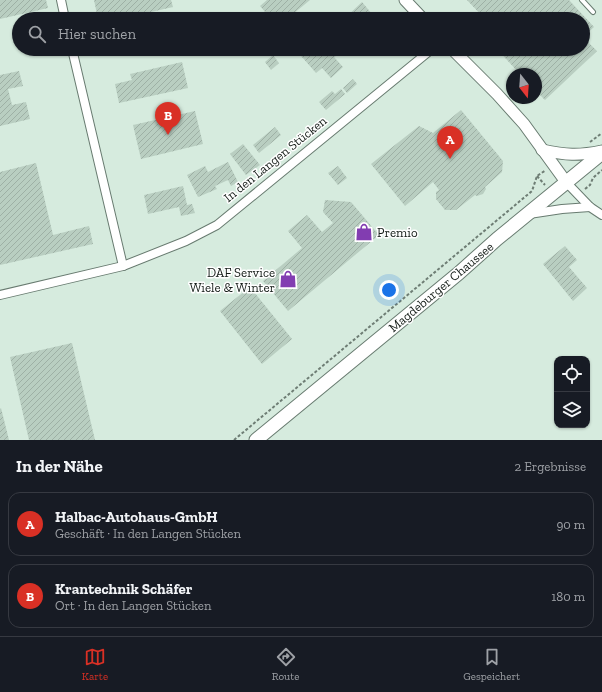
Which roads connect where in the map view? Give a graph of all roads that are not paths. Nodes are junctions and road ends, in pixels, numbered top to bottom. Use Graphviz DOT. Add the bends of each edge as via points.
graph roads {
  1 [pos="61,0"];
  2 [pos="405,0"];
  3 [pos="582,0"];
  4 [pos="64,12"];
  5 [pos="416,12"];
  6 [pos="593,12"];
  7 [pos="74,56"];
  8 [pos="423,56"];
  9 [pos="459,56"];
  10 [pos="542,150"];
  11 [pos="602,152"];
  12 [pos="566,182"];
  13 [pos="590,207"];
  14 [pos="528,214"];
  15 [pos="602,215"];
  16 [pos="122,266"];
  17 [pos="0,295"];
  18 [pos="256,440"];
  1 -- 4 [label="street"];
  2 -- 5 [label="street"];
  3 -- 6 [label="lane"];
  7 -- 16 [label="street"];
  8 -- 16 [label="street, In den Langen Stücken" via="217,225 186,241"];
  9 -- 10 [label="street" via="524,124"];
  10 -- 11 [label="street" via="573,155"];
  10 -- 12 [label="street"];
  11 -- 12 [label="main road, Magdeburger Chaussee"];
  12 -- 13 [label="street"];
  12 -- 14 [label="main road, Magdeburger Chaussee"];
  13 -- 14 [label="street"];
  13 -- 15 [label="street"];
  14 -- 18 [label="main road, Magdeburger Chaussee"];
  16 -- 17 [label="street, In den Langen Stücken"];
}
